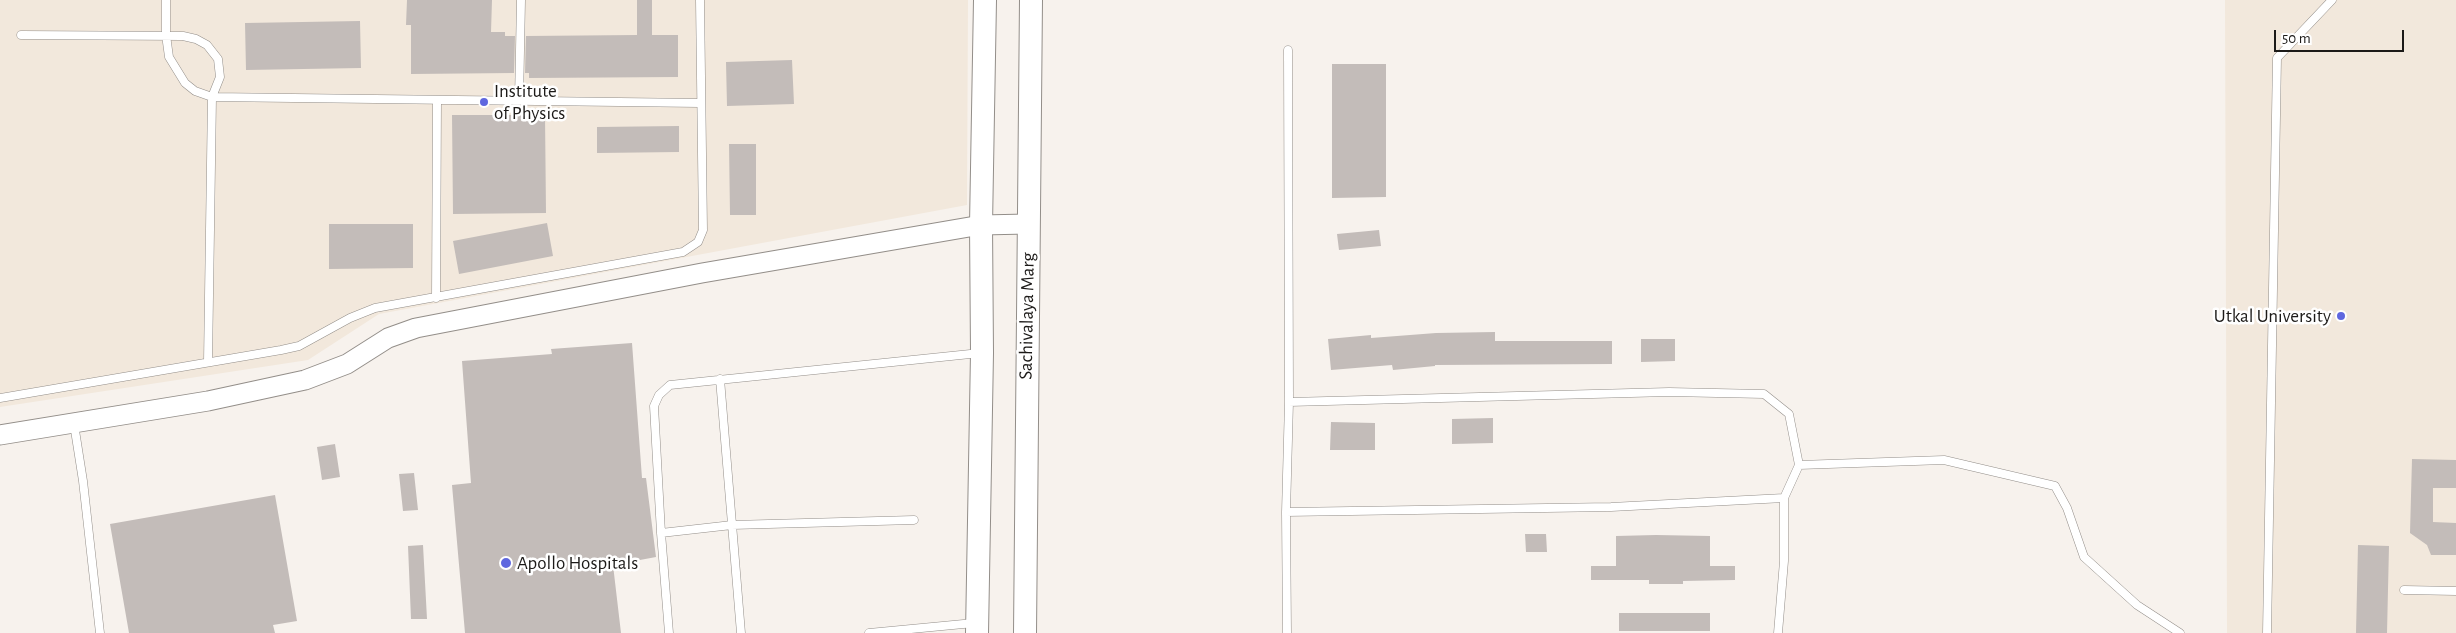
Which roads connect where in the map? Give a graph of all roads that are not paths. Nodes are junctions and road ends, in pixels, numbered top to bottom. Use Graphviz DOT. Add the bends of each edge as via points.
graph roads {
  1 [pos="166,0"];
  2 [pos="521,0"];
  3 [pos="700,0"];
  4 [pos="985,0"];
  5 [pos="1030,0"];
  6 [pos="2332,0"];
  7 [pos="21,35"];
  8 [pos="166,35"];
  9 [pos="1288,50"];
  10 [pos="212,97"];
  11 [pos="437,100"];
  12 [pos="518,101"];
  13 [pos="700,103"];
  14 [pos="1028,224"];
  15 [pos="981,225"];
  16 [pos="436,298"];
  17 [pos="982,353"];
  18 [pos="208,362"];
  19 [pos="720,379"];
  20 [pos="0,398"];
  21 [pos="1289,402"];
  22 [pos="74,422"];
  23 [pos="0,435"];
  24 [pos="1798,465"];
  25 [pos="1784,498"];
  26 [pos="1286,512"];
  27 [pos="914,520"];
  28 [pos="732,525"];
  29 [pos="661,533"];
  30 [pos="2404,590"];
  31 [pos="2456,591"];
  32 [pos="977,628"];
  33 [pos="100,633"];
  34 [pos="669,633"];
  35 [pos="741,633"];
  36 [pos="869,633"];
  37 [pos="1025,633"];
  38 [pos="1287,633"];
  39 [pos="1778,633"];
  40 [pos="2180,633"];
  41 [pos="2267,633"];
  1 -- 8 [label="lane"];
  2 -- 12 [label="lane"];
  3 -- 13 [label="lane"];
  4 -- 15 [label="main road"];
  5 -- 14 [label="main road, Sachivalaya Marg"];
  6 -- 41 [label="lane" via="2277,58"];
  7 -- 8 [label="lane"];
  8 -- 10 [label="lane" via="169,57 179,76 195,91"];
  8 -- 10 [label="lane" via="196,39 207,45 218,59 220,77"];
  9 -- 21 [label="lane"];
  10 -- 11 [label="lane"];
  10 -- 18 [label="lane"];
  11 -- 12 [label="lane"];
  11 -- 16 [label="lane"];
  12 -- 13 [label="lane"];
  13 -- 16 [label="lane" via="703,230 698,242 683,252 665,256"];
  14 -- 15 [label="street"];
  14 -- 37 [label="main road, Sachivalaya Marg"];
  15 -- 17 [label="main road"];
  15 -- 22 [label="street" via="702,273 416,328 388,338 347,364 305,380 208,401"];
  16 -- 18 [label="lane" via="375,308 299,346"];
  17 -- 19 [label="lane"];
  17 -- 32 [label="main road"];
  18 -- 20 [label="lane"];
  19 -- 28 [label="lane"];
  19 -- 29 [label="lane" via="670,386 659,395 654,406"];
  21 -- 24 [label="lane" via="1660,392 1764,394 1789,414"];
  21 -- 26 [label="lane"];
  22 -- 23 [label="street"];
  22 -- 33 [label="lane"];
  24 -- 25 [label="lane"];
  24 -- 40 [label="lane" via="1944,460 2055,486 2067,508 2084,556 2137,605"];
  25 -- 26 [label="lane" via="1611,507"];
  25 -- 39 [label="lane" via="1784,562"];
  26 -- 38 [label="lane"];
  27 -- 28 [label="lane"];
  28 -- 29 [label="lane"];
  28 -- 35 [label="lane"];
  29 -- 34 [label="lane"];
  30 -- 31 [label="lane"];
  32 -- 36 [label="lane"];
}
